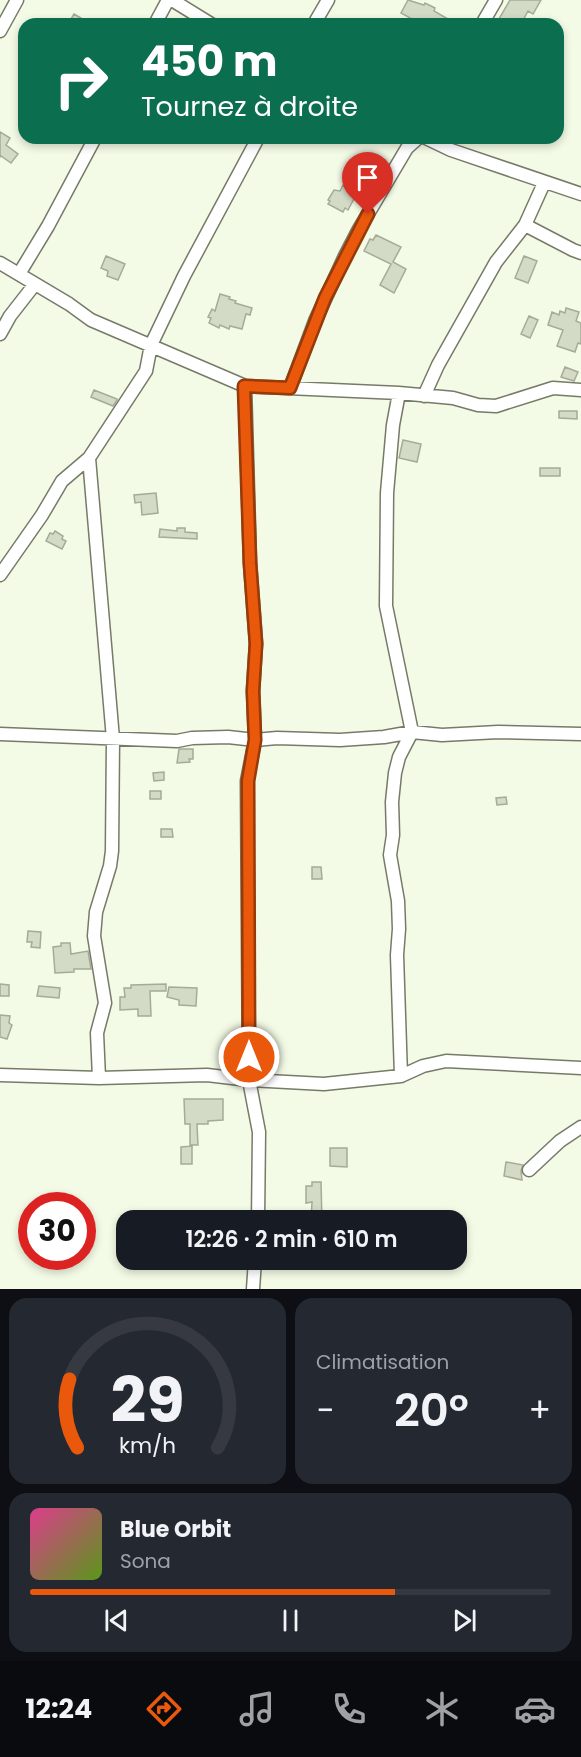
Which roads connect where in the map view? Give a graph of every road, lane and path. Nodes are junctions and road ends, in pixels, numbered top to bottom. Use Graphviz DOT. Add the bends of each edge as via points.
graph roads {
  1 [pos="17,0"];
  2 [pos="170,0"];
  3 [pos="328,0"];
  4 [pos="496,0"];
  5 [pos="159,18"];
  6 [pos="201,18"];
  7 [pos="318,18"];
  8 [pos="486,18"];
  9 [pos="0,31"];
  10 [pos="92,144"];
  11 [pos="255,144"];
  12 [pos="412,144"];
  13 [pos="438,144"];
  14 [pos="544,183"];
  15 [pos="581,194"];
  16 [pos="525,225"];
  17 [pos="581,253"];
  18 [pos="0,263"];
  19 [pos="19,274"];
  20 [pos="35,284"];
  21 [pos="0,334"];
  22 [pos="151,345"];
  23 [pos="244,386"];
  24 [pos="290,388"];
  25 [pos="581,390"];
  26 [pos="399,393"];
  27 [pos="424,396"];
  28 [pos="89,458"];
  29 [pos="0,574"];
  30 [pos="412,732"];
  31 [pos="0,734"];
  32 [pos="581,734"];
  33 [pos="113,739"];
  34 [pos="255,740"];
  35 [pos="581,1068"];
  36 [pos="0,1075"];
  37 [pos="400,1076"];
  38 [pos="99,1078"];
  39 [pos="249,1080"];
  40 [pos="581,1127"];
  41 [pos="529,1170"];
  42 [pos="258,1210"];
  43 [pos="254,1270"];
  44 [pos="253,1289"];
  1 -- 9 [label="street"];
  2 -- 5 [label="street"];
  2 -- 6 [label="street"];
  3 -- 7 [label="street"];
  4 -- 8 [label="street"];
  10 -- 19 [label="street"];
  11 -- 22 [label="street"];
  12 -- 24 [label="street" via="359,229 325,298"];
  13 -- 14 [label="street"];
  14 -- 15 [label="street"];
  14 -- 16 [label="street"];
  16 -- 17 [label="street"];
  16 -- 27 [label="street" via="496,262"];
  18 -- 19 [label="street"];
  19 -- 20 [label="street"];
  20 -- 21 [label="street"];
  20 -- 22 [label="street" via="91,320"];
  22 -- 23 [label="street"];
  22 -- 28 [label="street" via="146,371"];
  23 -- 24 [label="street"];
  23 -- 34 [label="street" via="256,644"];
  24 -- 26 [label="street"];
  25 -- 27 [label="street" via="553,388 496,406"];
  26 -- 27 [label="street"];
  26 -- 30 [label="street" via="387,492 386,606"];
  28 -- 29 [label="street" via="62,481"];
  28 -- 33 [label="street"];
  30 -- 32 [label="street"];
  30 -- 34 [label="street" via="340,740"];
  30 -- 37 [label="street" via="395,773 390,855 398,902"];
  31 -- 33 [label="street"];
  33 -- 34 [label="street"];
  33 -- 38 [label="street" via="112,850 94,936 105,1003 97,1033"];
  34 -- 39 [label="street" via="248,781"];
  35 -- 37 [label="street" via="447,1061"];
  36 -- 38 [label="street"];
  37 -- 39 [label="street" via="324,1084"];
  38 -- 39 [label="street" via="207,1075"];
  39 -- 42 [label="street" via="260,1132"];
  40 -- 41 [label="street"];
  43 -- 44 [label="street"];
}
